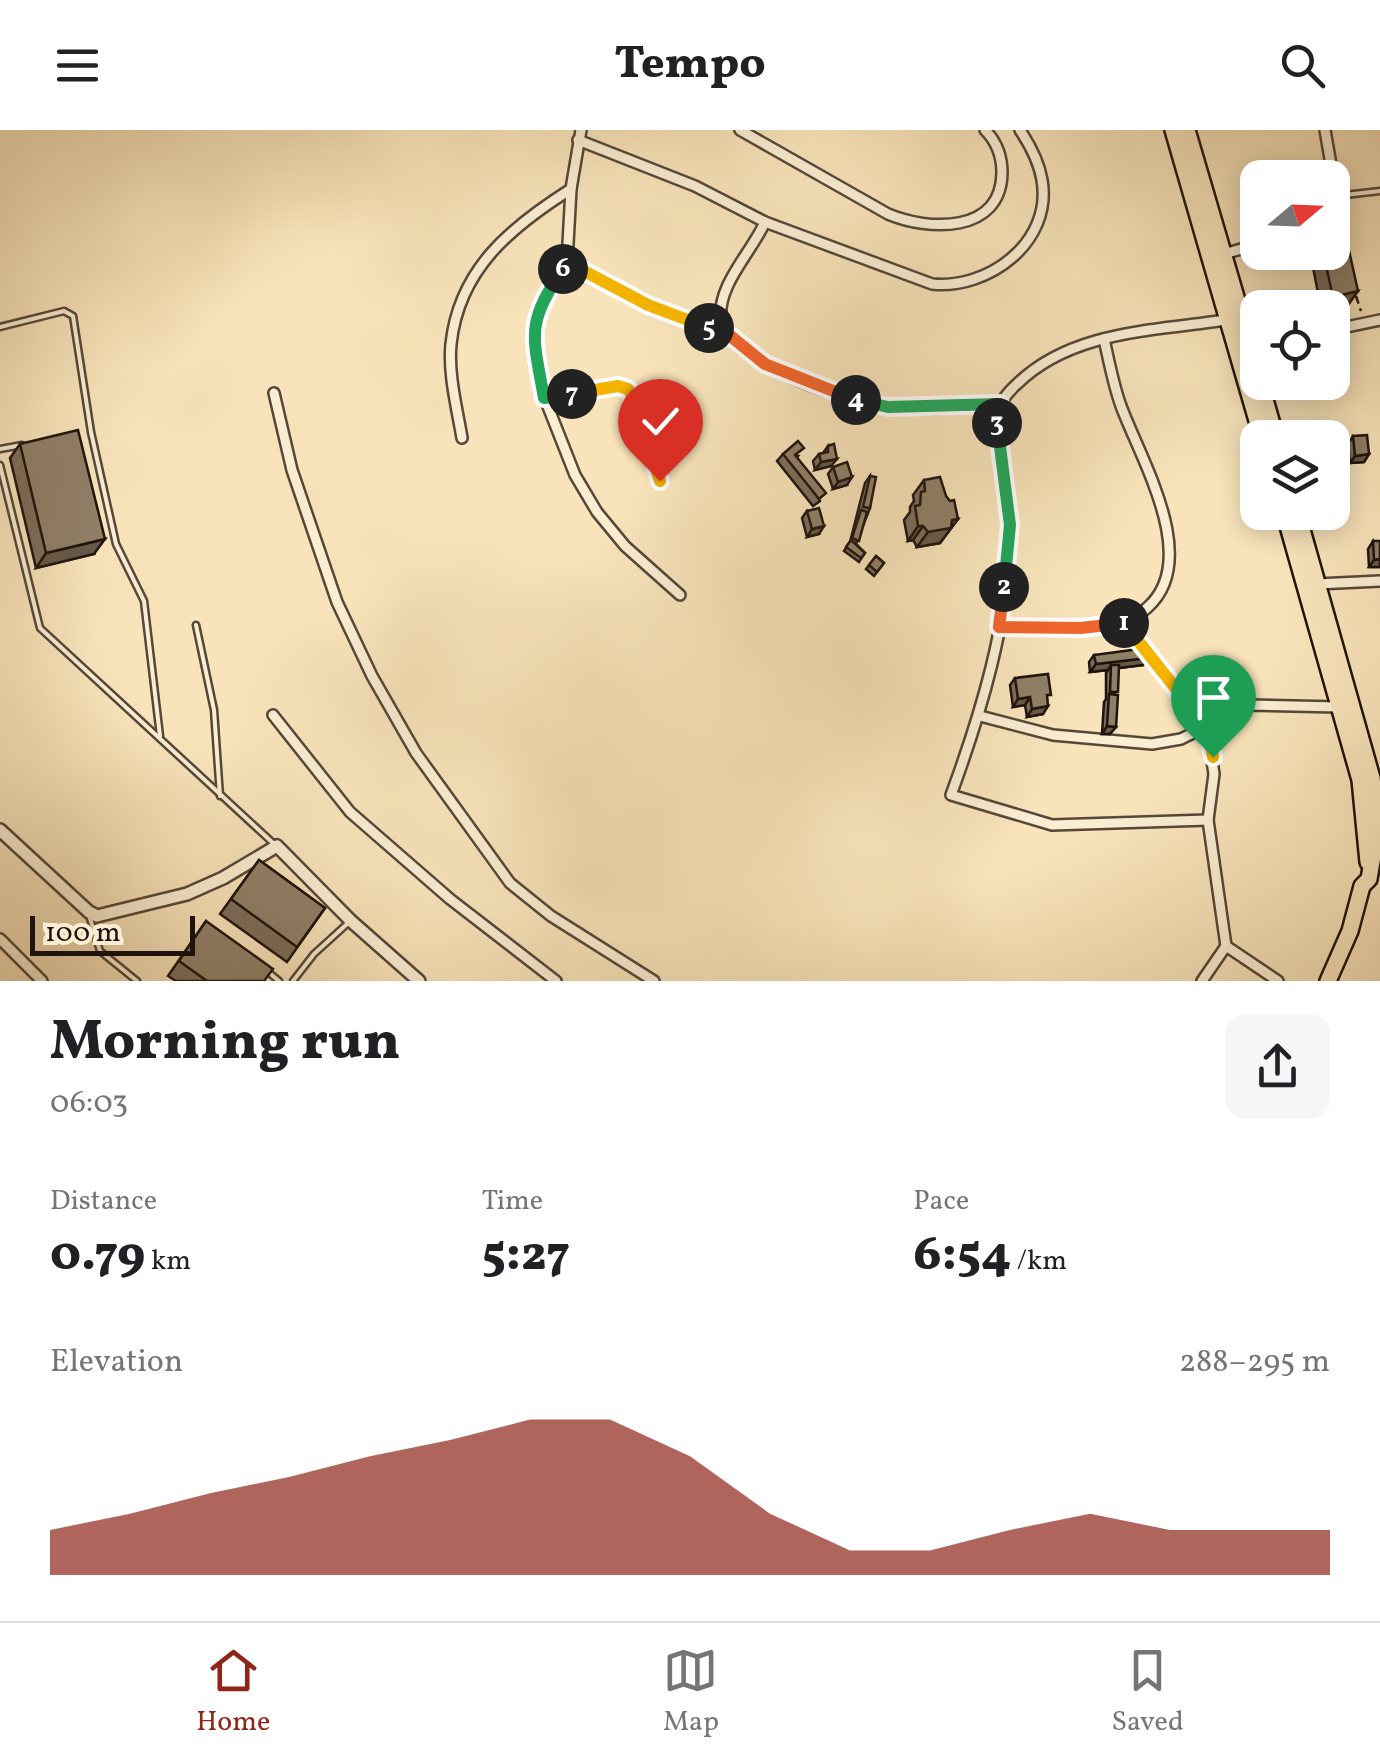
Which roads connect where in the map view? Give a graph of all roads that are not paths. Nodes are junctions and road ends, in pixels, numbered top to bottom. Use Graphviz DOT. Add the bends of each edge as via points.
graph roads {
  1 [pos="740,130"];
  2 [pos="985,130"];
  3 [pos="1020,130"];
  4 [pos="1173,130"];
  5 [pos="1187,130"];
  6 [pos="1324,130"];
  7 [pos="579,135"];
  8 [pos="1329,160"];
  9 [pos="570,189"];
  10 [pos="1380,191"];
  11 [pos="1350,194"];
  12 [pos="765,222"];
  13 [pos="1240,249"];
  14 [pos="1224,254"];
  15 [pos="567,262"];
  16 [pos="1235,318"];
  17 [pos="1380,320"];
  18 [pos="1350,325"];
  19 [pos="1240,326"];
  20 [pos="0,327"];
  21 [pos="728,334"];
  22 [pos="1104,338"];
  23 [pos="274,394"];
  24 [pos="544,398"];
  25 [pos="1000,404"];
  26 [pos="1258,420"];
  27 [pos="462,438"];
  28 [pos="36,442"];
  29 [pos="0,449"];
  30 [pos="0,465"];
  31 [pos="660,481"];
  32 [pos="1289,530"];
  33 [pos="1302,530"];
  34 [pos="1380,581"];
  35 [pos="1317,584"];
  36 [pos="680,596"];
  37 [pos="1126,622"];
  38 [pos="196,625"];
  39 [pos="999,627"];
  40 [pos="1339,707"];
  41 [pos="273,715"];
  42 [pos="980,716"];
  43 [pos="1207,728"];
  44 [pos="160,736"];
  45 [pos="220,796"];
  46 [pos="1208,820"];
  47 [pos="0,830"];
  48 [pos="1375,842"];
  49 [pos="276,846"];
  50 [pos="88,912"];
  51 [pos="351,920"];
  52 [pos="0,938"];
  53 [pos="1226,946"];
  54 [pos="266,971"];
  55 [pos="42,981"];
  56 [pos="137,981"];
  57 [pos="279,981"];
  58 [pos="293,981"];
  59 [pos="418,981"];
  60 [pos="556,981"];
  61 [pos="654,981"];
  62 [pos="1202,981"];
  63 [pos="1278,981"];
  64 [pos="1328,981"];
  1 -- 2 [label="street" via="888,214 938,227 982,214 998,192 1000,152"];
  3 -- 12 [label="street" via="1043,183 1035,227 1021,250 975,281 932,284"];
  4 -- 16 [label="highway"];
  5 -- 14 [label="highway"];
  6 -- 8 [label="street"];
  7 -- 9 [label="street"];
  7 -- 12 [label="street"];
  9 -- 15 [label="street"];
  9 -- 27 [label="street" via="502,238 470,280 451,346"];
  10 -- 11 [label="lane"];
  12 -- 21 [label="street" via="724,299 721,317"];
  13 -- 14 [label="street"];
  14 -- 16 [label="highway"];
  15 -- 21 [label="street" via="662,312"];
  15 -- 24 [label="street" via="537,310"];
  16 -- 19 [label="highway"];
  16 -- 22 [label="street"];
  16 -- 26 [label="highway"];
  17 -- 18 [label="street"];
  20 -- 44 [label="lane" via="64,310 73,316 116,544 144,601"];
  21 -- 25 [label="street" via="765,364 862,402"];
  22 -- 25 [label="street" via="1044,362"];
  22 -- 37 [label="street" via="1117,395 1163,513 1170,556 1162,590"];
  23 -- 61 [label="street" via="337,602 416,753 510,883"];
  24 -- 31 [label="street" via="628,389"];
  24 -- 36 [label="street" via="596,512"];
  25 -- 39 [label="street" via="1010,535"];
  28 -- 29 [label="lane"];
  30 -- 44 [label="lane" via="40,628"];
  32 -- 40 [label="highway"];
  33 -- 35 [label="highway"];
  34 -- 35 [label="street"];
  35 -- 48 [label="highway" via="1372,778"];
  37 -- 39 [label="street"];
  37 -- 43 [label="street"];
  38 -- 45 [label="lane" via="214,710"];
  39 -- 42 [label="street"];
  40 -- 43 [label="street" via="1249,705"];
  40 -- 48 [label="highway"];
  41 -- 60 [label="street" via="350,812"];
  42 -- 43 [label="street" via="1053,735 1152,744"];
  42 -- 46 [label="street" via="951,795 1052,825"];
  43 -- 46 [label="street" via="1214,774"];
  44 -- 45 [label="lane"];
  45 -- 49 [label="lane"];
  46 -- 53 [label="street"];
  47 -- 50 [label="street"];
  48 -- 64 [label="highway"];
  49 -- 50 [label="street" via="187,894 97,916"];
  49 -- 51 [label="street"];
  50 -- 56 [label="lane" via="100,951"];
  51 -- 58 [label="lane"];
  51 -- 59 [label="street"];
  52 -- 55 [label="street"];
  53 -- 62 [label="street"];
  53 -- 63 [label="street"];
  54 -- 57 [label="lane"];
}
